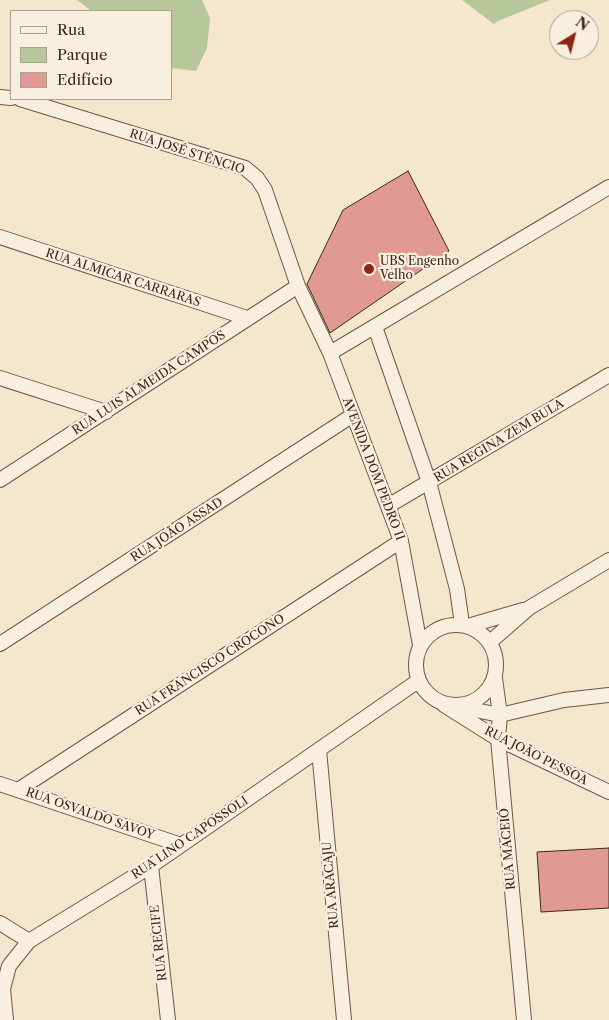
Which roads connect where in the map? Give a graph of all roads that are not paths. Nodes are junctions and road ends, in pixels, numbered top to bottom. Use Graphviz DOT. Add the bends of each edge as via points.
graph roads {
  1 [pos="23,100"];
  2 [pos="609,188"];
  3 [pos="0,237"];
  4 [pos="298,286"];
  5 [pos="247,318"];
  6 [pos="375,327"];
  7 [pos="330,353"];
  8 [pos="609,375"];
  9 [pos="0,378"];
  10 [pos="106,412"];
  11 [pos="353,415"];
  12 [pos="0,480"];
  13 [pos="429,482"];
  14 [pos="388,506"];
  15 [pos="401,541"];
  16 [pos="609,560"];
  17 [pos="529,608"];
  18 [pos="465,625"];
  19 [pos="490,642"];
  20 [pos="0,644"];
  21 [pos="420,645"];
  22 [pos="495,678"];
  23 [pos="418,681"];
  24 [pos="609,695"];
  25 [pos="439,702"];
  26 [pos="455,706"];
  27 [pos="500,715"];
  28 [pos="498,739"];
  29 [pos="319,750"];
  30 [pos="0,784"];
  31 [pos="18,790"];
  32 [pos="609,792"];
  33 [pos="181,845"];
  34 [pos="151,866"];
  35 [pos="0,923"];
  36 [pos="29,941"];
  37 [pos="6,1020"];
  38 [pos="168,1020"];
  39 [pos="344,1020"];
  40 [pos="524,1020"];
  1 -- 4 [label="street, RUA JOSÉ STÊNCIO" via="245,168 265,190"];
  2 -- 6 [label="street"];
  3 -- 5 [label="street, RUA ALMICAR CARRARAS"];
  4 -- 5 [label="street, RUA LUIS ALMEIDA CAMPOS"];
  4 -- 7 [label="street, RUA JOSÉ STÊNCIO"];
  5 -- 10 [label="street, RUA LUIS ALMEIDA CAMPOS"];
  6 -- 7 [label="street"];
  6 -- 13 [label="street"];
  7 -- 11 [label="street, AVENIDA DOM PEDRO II"];
  8 -- 13 [label="street, RUA REGINA ZEM BULA"];
  9 -- 10 [label="street"];
  10 -- 12 [label="street, RUA LUIS ALMEIDA CAMPOS"];
  11 -- 14 [label="street, AVENIDA DOM PEDRO II"];
  11 -- 20 [label="street, RUA JOÃO ASSAD"];
  13 -- 14 [label="street, RUA REGINA ZEM BULA"];
  13 -- 18 [label="street"];
  14 -- 15 [label="street, AVENIDA DOM PEDRO II"];
  15 -- 21 [label="street, AVENIDA DOM PEDRO II"];
  15 -- 31 [label="street, RUA FRANCISCO CROCONO"];
  16 -- 17 [label="street"];
  17 -- 18 [label="street"];
  17 -- 19 [label="street"];
  18 -- 19 [label="street" via="477,630"];
  18 -- 21 [label="street" via="445,625 430,632"];
  19 -- 22 [label="street" via="496,660"];
  21 -- 23 [label="street" via="415,663"];
  22 -- 26 [label="street" via="485,694 470,703"];
  22 -- 27 [label="street, RUA MACEIÓ"];
  23 -- 25 [label="street"];
  23 -- 29 [label="street, RUA LINO CAPOSSOLI"];
  24 -- 27 [label="street" via="564,700"];
  25 -- 26 [label="street"];
  25 -- 28 [label="street, RUA JOÃO PESSOA"];
  26 -- 27 [label="street"];
  27 -- 28 [label="street, RUA MACEIÓ"];
  28 -- 32 [label="street, RUA JOÃO PESSOA"];
  28 -- 40 [label="street, RUA MACEIÓ"];
  29 -- 33 [label="street, RUA LINO CAPOSSOLI"];
  29 -- 39 [label="street, RUA ARACAJU"];
  30 -- 31 [label="street, RUA OSVALDO SAVOY"];
  31 -- 33 [label="street, RUA OSVALDO SAVOY"];
  33 -- 34 [label="street, RUA LINO CAPOSSOLI"];
  34 -- 36 [label="street, RUA LINO CAPOSSOLI"];
  34 -- 38 [label="street, RUA RECIFE"];
  35 -- 36 [label="street"];
  36 -- 37 [label="street, RUA LINO CAPOSSOLI" via="9,966 3,989"];
}
